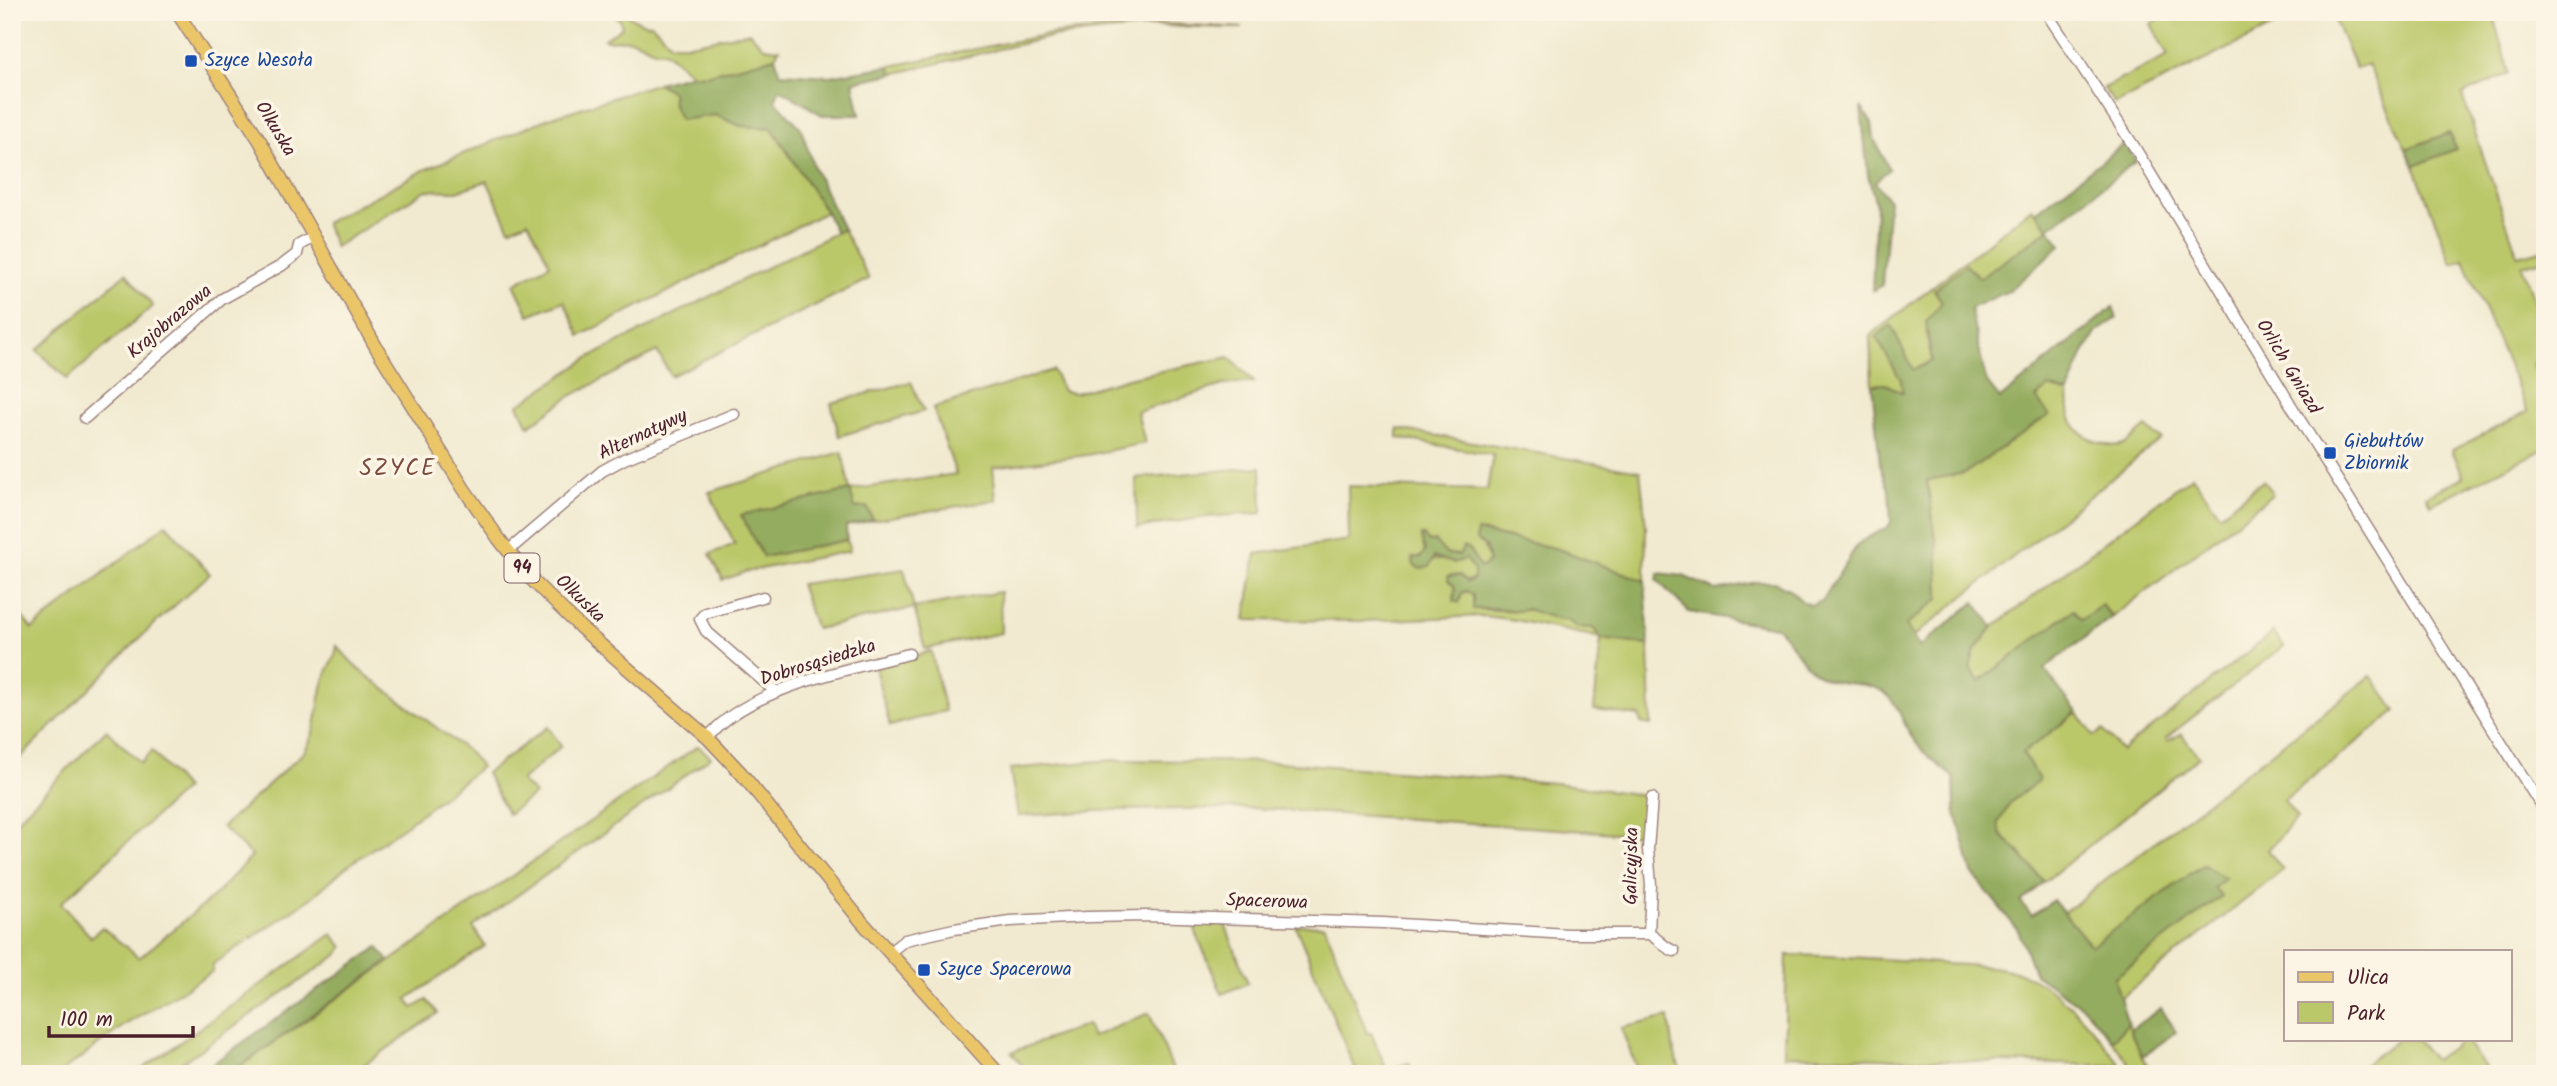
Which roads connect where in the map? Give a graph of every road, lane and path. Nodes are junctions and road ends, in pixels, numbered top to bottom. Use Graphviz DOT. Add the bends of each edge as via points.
graph roads {
  1 [pos="177,12"];
  2 [pos="2046,12"];
  3 [pos="314,237"];
  4 [pos="734,415"];
  5 [pos="85,418"];
  6 [pos="508,551"];
  7 [pos="763,597"];
  8 [pos="909,654"];
  9 [pos="776,692"];
  10 [pos="708,738"];
  11 [pos="1652,798"];
  12 [pos="2545,812"];
  13 [pos="1652,936"];
  14 [pos="1674,951"];
  15 [pos="890,952"];
  16 [pos="999,1074"];
  1 -- 3 [label="main road, Olkuska / 94" via="260,141"];
  2 -- 12 [label="street, Orlich Gniazd" via="2135,148"];
  3 -- 5 [label="street, Krajobrazowa" via="299,244 297,254 281,266 222,299"];
  3 -- 6 [label="main road, Olkuska / 94" via="389,368"];
  4 -- 6 [label="street, Alternatywy" via="602,471"];
  6 -- 10 [label="main road, Olkuska / 94" via="580,627"];
  7 -- 9 [label="street" via="705,612 700,619 706,631"];
  8 -- 9 [label="street, Dobrosąsiedzka"];
  9 -- 10 [label="street, Dobrosąsiedzka" via="721,724"];
  10 -- 15 [label="main road, Olkuska / 94"];
  11 -- 13 [label="street, Galicyjska" via="1648,849"];
  13 -- 14 [label="street"];
  13 -- 15 [label="street, Spacerowa" via="1383,923 1088,917 954,929 905,940"];
  15 -- 16 [label="main road, Olkuska / 94"];
}
